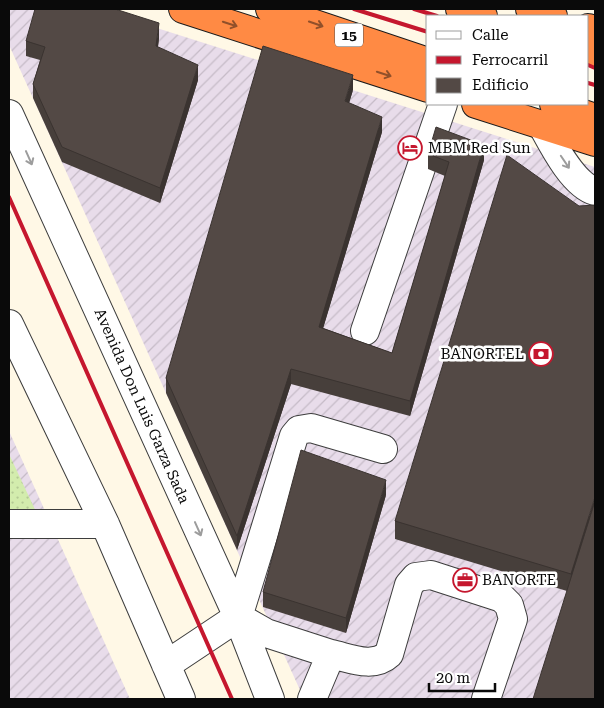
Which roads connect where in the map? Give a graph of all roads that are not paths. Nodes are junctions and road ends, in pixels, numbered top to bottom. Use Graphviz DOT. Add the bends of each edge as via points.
graph roads {
  1 [pos="183,9"];
  2 [pos="270,9"];
  3 [pos="460,9"];
  4 [pos="530,9"];
  5 [pos="480,15"];
  6 [pos="550,15"];
  7 [pos="426,61"];
  8 [pos="426,87"];
  9 [pos="443,105"];
  10 [pos="483,105"];
  11 [pos="9,114"];
  12 [pos="548,115"];
  13 [pos="595,118"];
  14 [pos="595,142"];
  15 [pos="595,191"];
  16 [pos="9,324"];
  17 [pos="365,331"];
  18 [pos="383,449"];
  19 [pos="9,524"];
  20 [pos="105,524"];
  21 [pos="238,617"];
  22 [pos="331,654"];
  23 [pos="166,664"];
  24 [pos="181,699"];
  25 [pos="270,699"];
  26 [pos="312,699"];
  27 [pos="486,699"];
  1 -- 8 [label="highway, one-way"];
  2 -- 7 [label="highway, 15, one-way"];
  3 -- 5 [label="highway"];
  4 -- 6 [label="highway"];
  9 -- 17 [label="street"];
  10 -- 12 [label="highway"];
  11 -- 21 [label="street, Avenida Don Luis Garza Sada, one-way"];
  12 -- 13 [label="highway"];
  12 -- 14 [label="highway"];
  12 -- 15 [label="street, one-way" via="578,182"];
  16 -- 20 [label="street"];
  18 -- 21 [label="street" via="311,428 296,432"];
  19 -- 20 [label="street"];
  20 -- 23 [label="street"];
  21 -- 22 [label="street" via="266,633"];
  21 -- 23 [label="street"];
  21 -- 25 [label="street, Avenida Don Luis Garza Sada"];
  22 -- 26 [label="street"];
  22 -- 27 [label="street" via="371,662 384,659 389,654 409,585 416,577 431,575 502,598 509,605 513,619"];
  23 -- 24 [label="street"];
}
